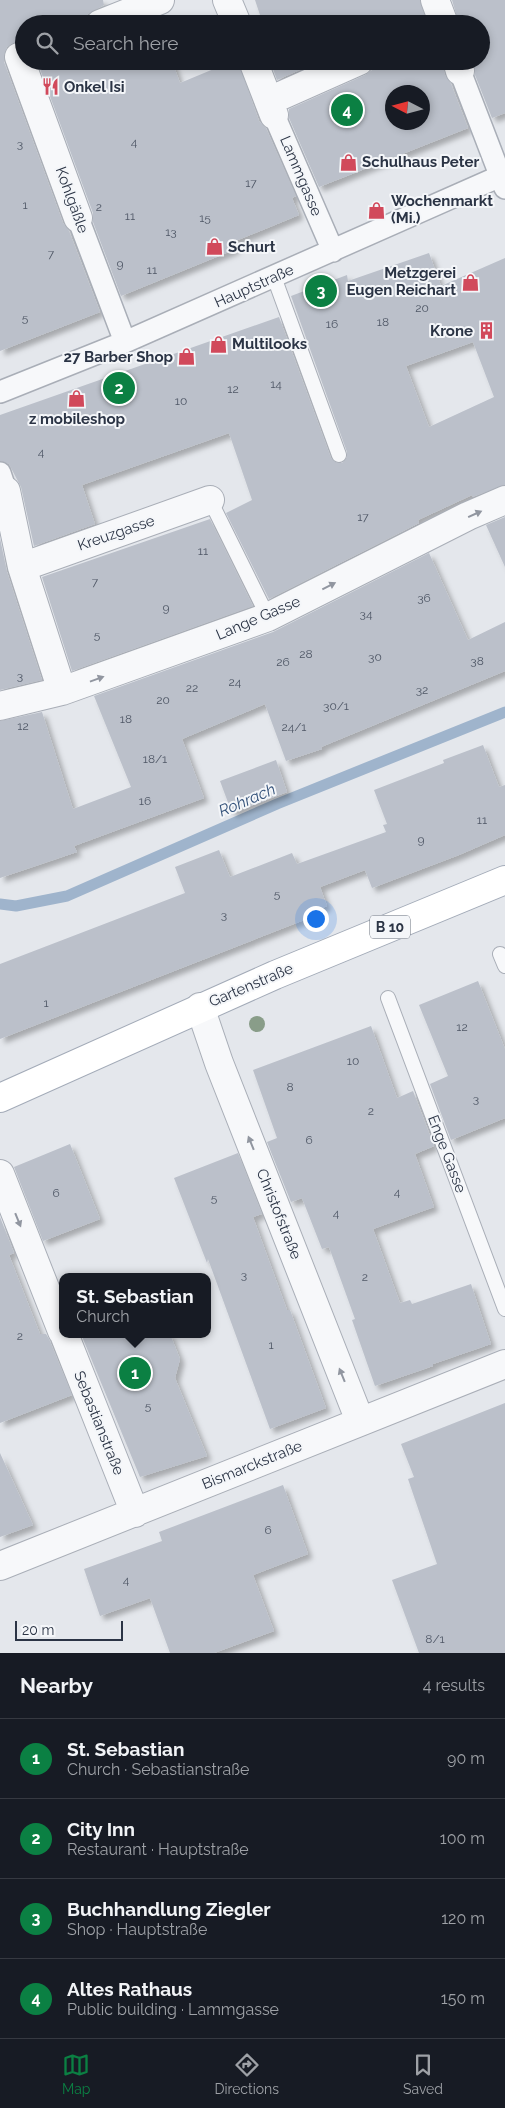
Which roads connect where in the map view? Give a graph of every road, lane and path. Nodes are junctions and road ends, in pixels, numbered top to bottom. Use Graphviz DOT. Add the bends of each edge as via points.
graph roads {
  1 [pos="160,0"];
  2 [pos="227,0"];
  3 [pos="436,0"];
  4 [pos="122,15"];
  5 [pos="233,15"];
  6 [pos="441,15"];
  7 [pos="19,70"];
  8 [pos="257,70"];
  9 [pos="342,70"];
  10 [pos="460,70"];
  11 [pos="272,108"];
  12 [pos="503,180"];
  13 [pos="78,218"];
  14 [pos="333,251"];
  15 [pos="274,277"];
  16 [pos="125,342"];
  17 [pos="0,392"];
  18 [pos="339,455"];
  19 [pos="3,482"];
  20 [pos="210,500"];
  21 [pos="505,500"];
  22 [pos="22,566"];
  23 [pos="268,617"];
  24 [pos="62,691"];
  25 [pos="0,706"];
  26 [pos="505,880"];
  27 [pos="388,998"];
  28 [pos="200,1007"];
  29 [pos="0,1098"];
  30 [pos="0,1174"];
  31 [pos="505,1309"];
  32 [pos="59,1323"];
  33 [pos="65,1338"];
  34 [pos="505,1364"];
  35 [pos="360,1421"];
  36 [pos="135,1513"];
  37 [pos="0,1566"];
  1 -- 4 [label="street"];
  2 -- 5 [label="street"];
  3 -- 6 [label="street"];
  7 -- 13 [label="street, Kohlgäßle"];
  8 -- 11 [label="street, Lammgasse"];
  9 -- 11 [label="street"];
  10 -- 12 [label="street"];
  11 -- 14 [label="street, Lammgasse"];
  12 -- 14 [label="street, Hauptstraße"];
  13 -- 16 [label="street, Kohlgäßle"];
  14 -- 15 [label="street, Hauptstraße"];
  15 -- 16 [label="street, Hauptstraße"];
  15 -- 18 [label="lane"];
  16 -- 17 [label="street, Hauptstraße"];
  19 -- 22 [label="street"];
  20 -- 22 [label="street, Kreuzgasse"];
  20 -- 23 [label="lane"];
  23 -- 21 [label="street, Lange Gasse, one-way"];
  22 -- 24 [label="street"];
  24 -- 23 [label="street, Lange Gasse, one-way"];
  24 -- 25 [label="street, Lange Gasse"];
  26 -- 28 [label="main road, Gartenstraße / B 10"];
  27 -- 31 [label="lane, Enge Gasse"];
  28 -- 29 [label="main road, Gartenstraße / B 10"];
  35 -- 28 [label="street, Christofstraße, one-way"];
  30 -- 32 [label="street, Sebastianstraße, one-way"];
  33 -- 36 [label="street, Sebastianstraße"];
  34 -- 35 [label="street, Bismarckstraße"];
  35 -- 36 [label="street, Bismarckstraße"];
  36 -- 37 [label="street, Bismarckstraße"];
}
